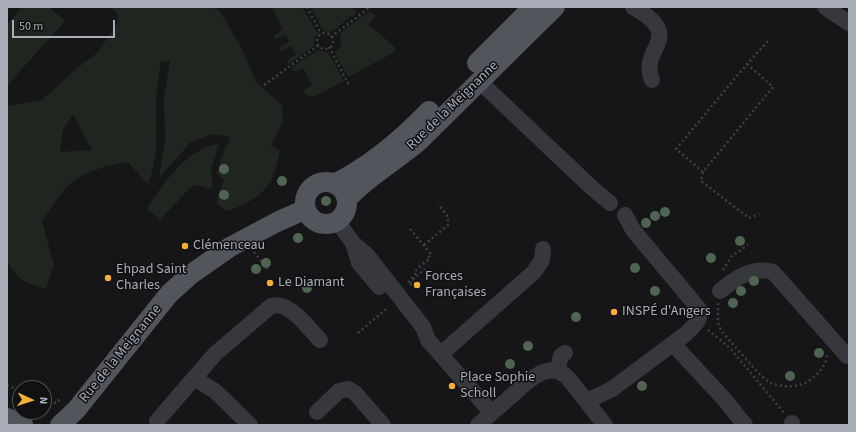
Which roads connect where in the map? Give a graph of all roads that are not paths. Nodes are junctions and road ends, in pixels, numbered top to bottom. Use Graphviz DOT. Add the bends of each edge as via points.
graph roads {
  1 [pos="533,7"];
  2 [pos="555,7"];
  3 [pos="633,7"];
  4 [pos="825,7"];
  5 [pos="849,22"];
  6 [pos="652,80"];
  7 [pos="479,81"];
  8 [pos="340,191"];
  9 [pos="610,203"];
  10 [pos="306,209"];
  11 [pos="625,215"];
  12 [pos="337,221"];
  13 [pos="542,249"];
  14 [pos="720,291"];
  15 [pos="320,340"];
  16 [pos="672,344"];
  17 [pos="565,353"];
  18 [pos="441,354"];
  19 [pos="847,356"];
  20 [pos="556,371"];
  21 [pos="194,378"];
  22 [pos="587,402"];
  23 [pos="317,412"];
  24 [pos="492,412"];
  25 [pos="7,418"];
  26 [pos="157,421"];
  27 [pos="23,425"];
  28 [pos="60,425"];
  29 [pos="250,425"];
  30 [pos="383,425"];
  31 [pos="478,425"];
  32 [pos="605,425"];
  33 [pos="745,425"];
  1 -- 8 [label="main road, Rue de la Meignanne" via="393,146 356,173"];
  2 -- 7 [label="main road, Rue de la Meignanne"];
  3 -- 6 [label="street" via="651,18 658,28 658,46 649,64"];
  4 -- 5 [label="street"];
  7 -- 8 [label="main road, Rue de la Meignanne" via="402,156 364,183"];
  7 -- 9 [label="street"];
  8 -- 10 [label="main road" via="324,182 318,184 310,189 306,197"];
  8 -- 12 [label="main road" via="345,212"];
  10 -- 12 [label="main road" via="316,221 330,224"];
  10 -- 28 [label="main road, Rue de la Meignanne" via="230,247 190,275 169,294 76,410"];
  11 -- 16 [label="street" via="633,230 699,308 698,322"];
  12 -- 18 [label="street" via="353,243 367,254 423,327 428,340"];
  13 -- 18 [label="street" via="542,260 534,272"];
  14 -- 19 [label="street" via="743,274 757,270 773,272"];
  15 -- 21 [label="street" via="288,307 276,304 215,354"];
  16 -- 22 [label="street" via="612,389"];
  16 -- 33 [label="street"];
  17 -- 20 [label="street" via="561,356"];
  18 -- 24 [label="street"];
  20 -- 22 [label="street" via="564,374"];
  20 -- 24 [label="street" via="535,376"];
  21 -- 26 [label="street"];
  21 -- 29 [label="street" via="215,391"];
  22 -- 32 [label="street"];
  23 -- 30 [label="street" via="339,391 348,389 355,393"];
  24 -- 31 [label="street"];
  25 -- 27 [label="main road"];
}
